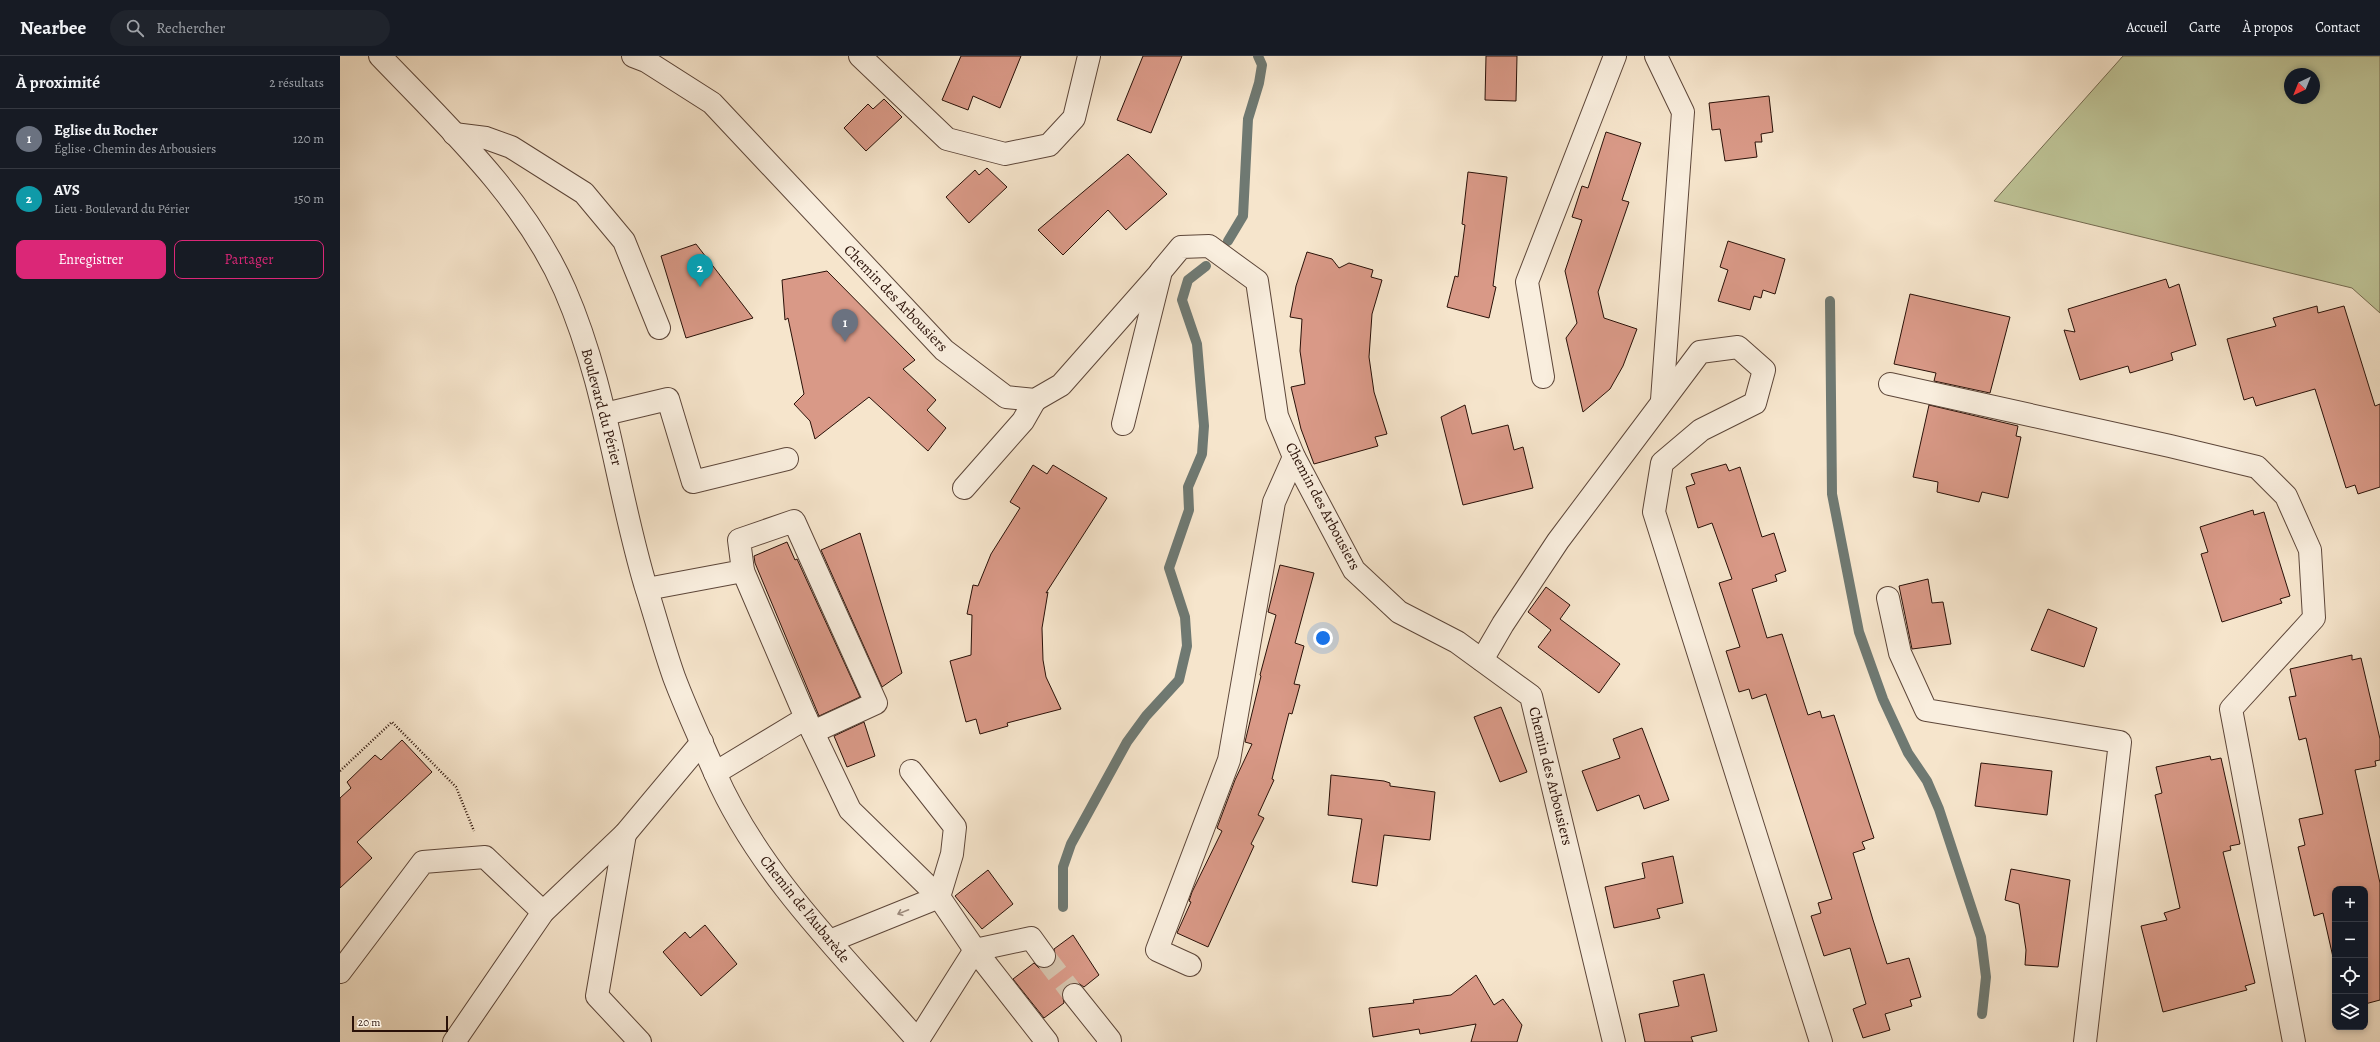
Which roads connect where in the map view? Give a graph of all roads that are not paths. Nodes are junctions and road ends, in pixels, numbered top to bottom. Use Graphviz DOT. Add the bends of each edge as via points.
graph roads {
  1 [pos="380,56"];
  2 [pos="633,56"];
  3 [pos="860,56"];
  4 [pos="1089,56"];
  5 [pos="1615,56"];
  6 [pos="1656,56"];
  7 [pos="454,134"];
  8 [pos="1161,271"];
  9 [pos="659,328"];
  10 [pos="1543,377"];
  11 [pos="1890,384"];
  12 [pos="1034,400"];
  13 [pos="1662,400"];
  14 [pos="605,414"];
  15 [pos="1123,424"];
  16 [pos="1294,457"];
  17 [pos="787,459"];
  18 [pos="964,488"];
  19 [pos="743,571"];
  20 [pos="648,590"];
  21 [pos="1888,598"];
  22 [pos="1482,660"];
  23 [pos="810,725"];
  24 [pos="702,742"];
  25 [pos="911,771"];
  26 [pos="715,773"];
  27 [pos="625,834"];
  28 [pos="939,897"];
  29 [pos="543,912"];
  30 [pos="830,941"];
  31 [pos="975,950"];
  32 [pos="1044,956"];
  33 [pos="1190,965"];
  34 [pos="340,972"];
  35 [pos="1074,996"];
  36 [pos="919,1041"];
  37 [pos="454,1042"];
  38 [pos="640,1042"];
  39 [pos="1048,1042"];
  40 [pos="1108,1042"];
  41 [pos="1614,1042"];
  42 [pos="1821,1042"];
  43 [pos="2085,1042"];
  44 [pos="2294,1042"];
  1 -- 7 [label="street, Boulevard du Périer"];
  2 -- 12 [label="street, Chemin des Arbousiers" via="646,61 712,103 944,350 1006,397"];
  3 -- 4 [label="street" via="947,139 1005,154 1049,145 1074,118"];
  5 -- 10 [label="street" via="1527,282"];
  6 -- 13 [label="street" via="1683,112"];
  7 -- 9 [label="street" via="486,138 511,147 584,193 624,240"];
  7 -- 14 [label="street, Boulevard du Périer" via="522,213 564,288 594,369"];
  8 -- 12 [label="street, Chemin des Arbousiers" via="1061,385"];
  8 -- 15 [label="street, Chemin des Arbousiers"];
  8 -- 16 [label="street, Chemin des Arbousiers" via="1181,247 1209,246 1257,281 1277,416"];
  11 -- 44 [label="street" via="2257,467 2286,496 2310,550 2314,618 2231,709"];
  12 -- 18 [label="street" via="1023,421"];
  13 -- 22 [label="street" via="1558,540"];
  13 -- 42 [label="street" via="1700,352 1738,348 1764,370 1755,403 1701,430 1662,463 1654,512"];
  14 -- 17 [label="street" via="668,399 693,482"];
  14 -- 20 [label="street, Boulevard du Périer"];
  16 -- 22 [label="street, Chemin des Arbousiers" via="1354,570 1399,612 1457,642"];
  16 -- 33 [label="street" via="1274,502 1229,760 1156,950"];
  19 -- 20 [label="street"];
  19 -- 23 [label="street"];
  19 -- 23 [label="street" via="738,540 794,521 876,703"];
  20 -- 24 [label="street, Boulevard du Périer" via="675,679"];
  21 -- 43 [label="street" via="1900,653 1926,710 2120,742"];
  22 -- 41 [label="street, Chemin des Arbousiers" via="1531,696"];
  23 -- 26 [label="street"];
  23 -- 28 [label="street" via="850,810"];
  24 -- 26 [label="street, Chemin de l'Aubarède"];
  24 -- 27 [label="street"];
  25 -- 28 [label="street" via="955,827 952,854"];
  26 -- 30 [label="street, Chemin de l'Aubarède" via="767,865"];
  27 -- 29 [label="street"];
  27 -- 38 [label="street" via="597,996"];
  28 -- 30 [label="street, one-way"];
  28 -- 31 [label="street"];
  29 -- 34 [label="street" via="485,857 423,862"];
  29 -- 37 [label="street"];
  30 -- 36 [label="street, Chemin de l'Aubarède"];
  31 -- 32 [label="street" via="1032,938"];
  31 -- 36 [label="street"];
  31 -- 39 [label="street"];
  35 -- 40 [label="street" via="1110,1040"];
}
